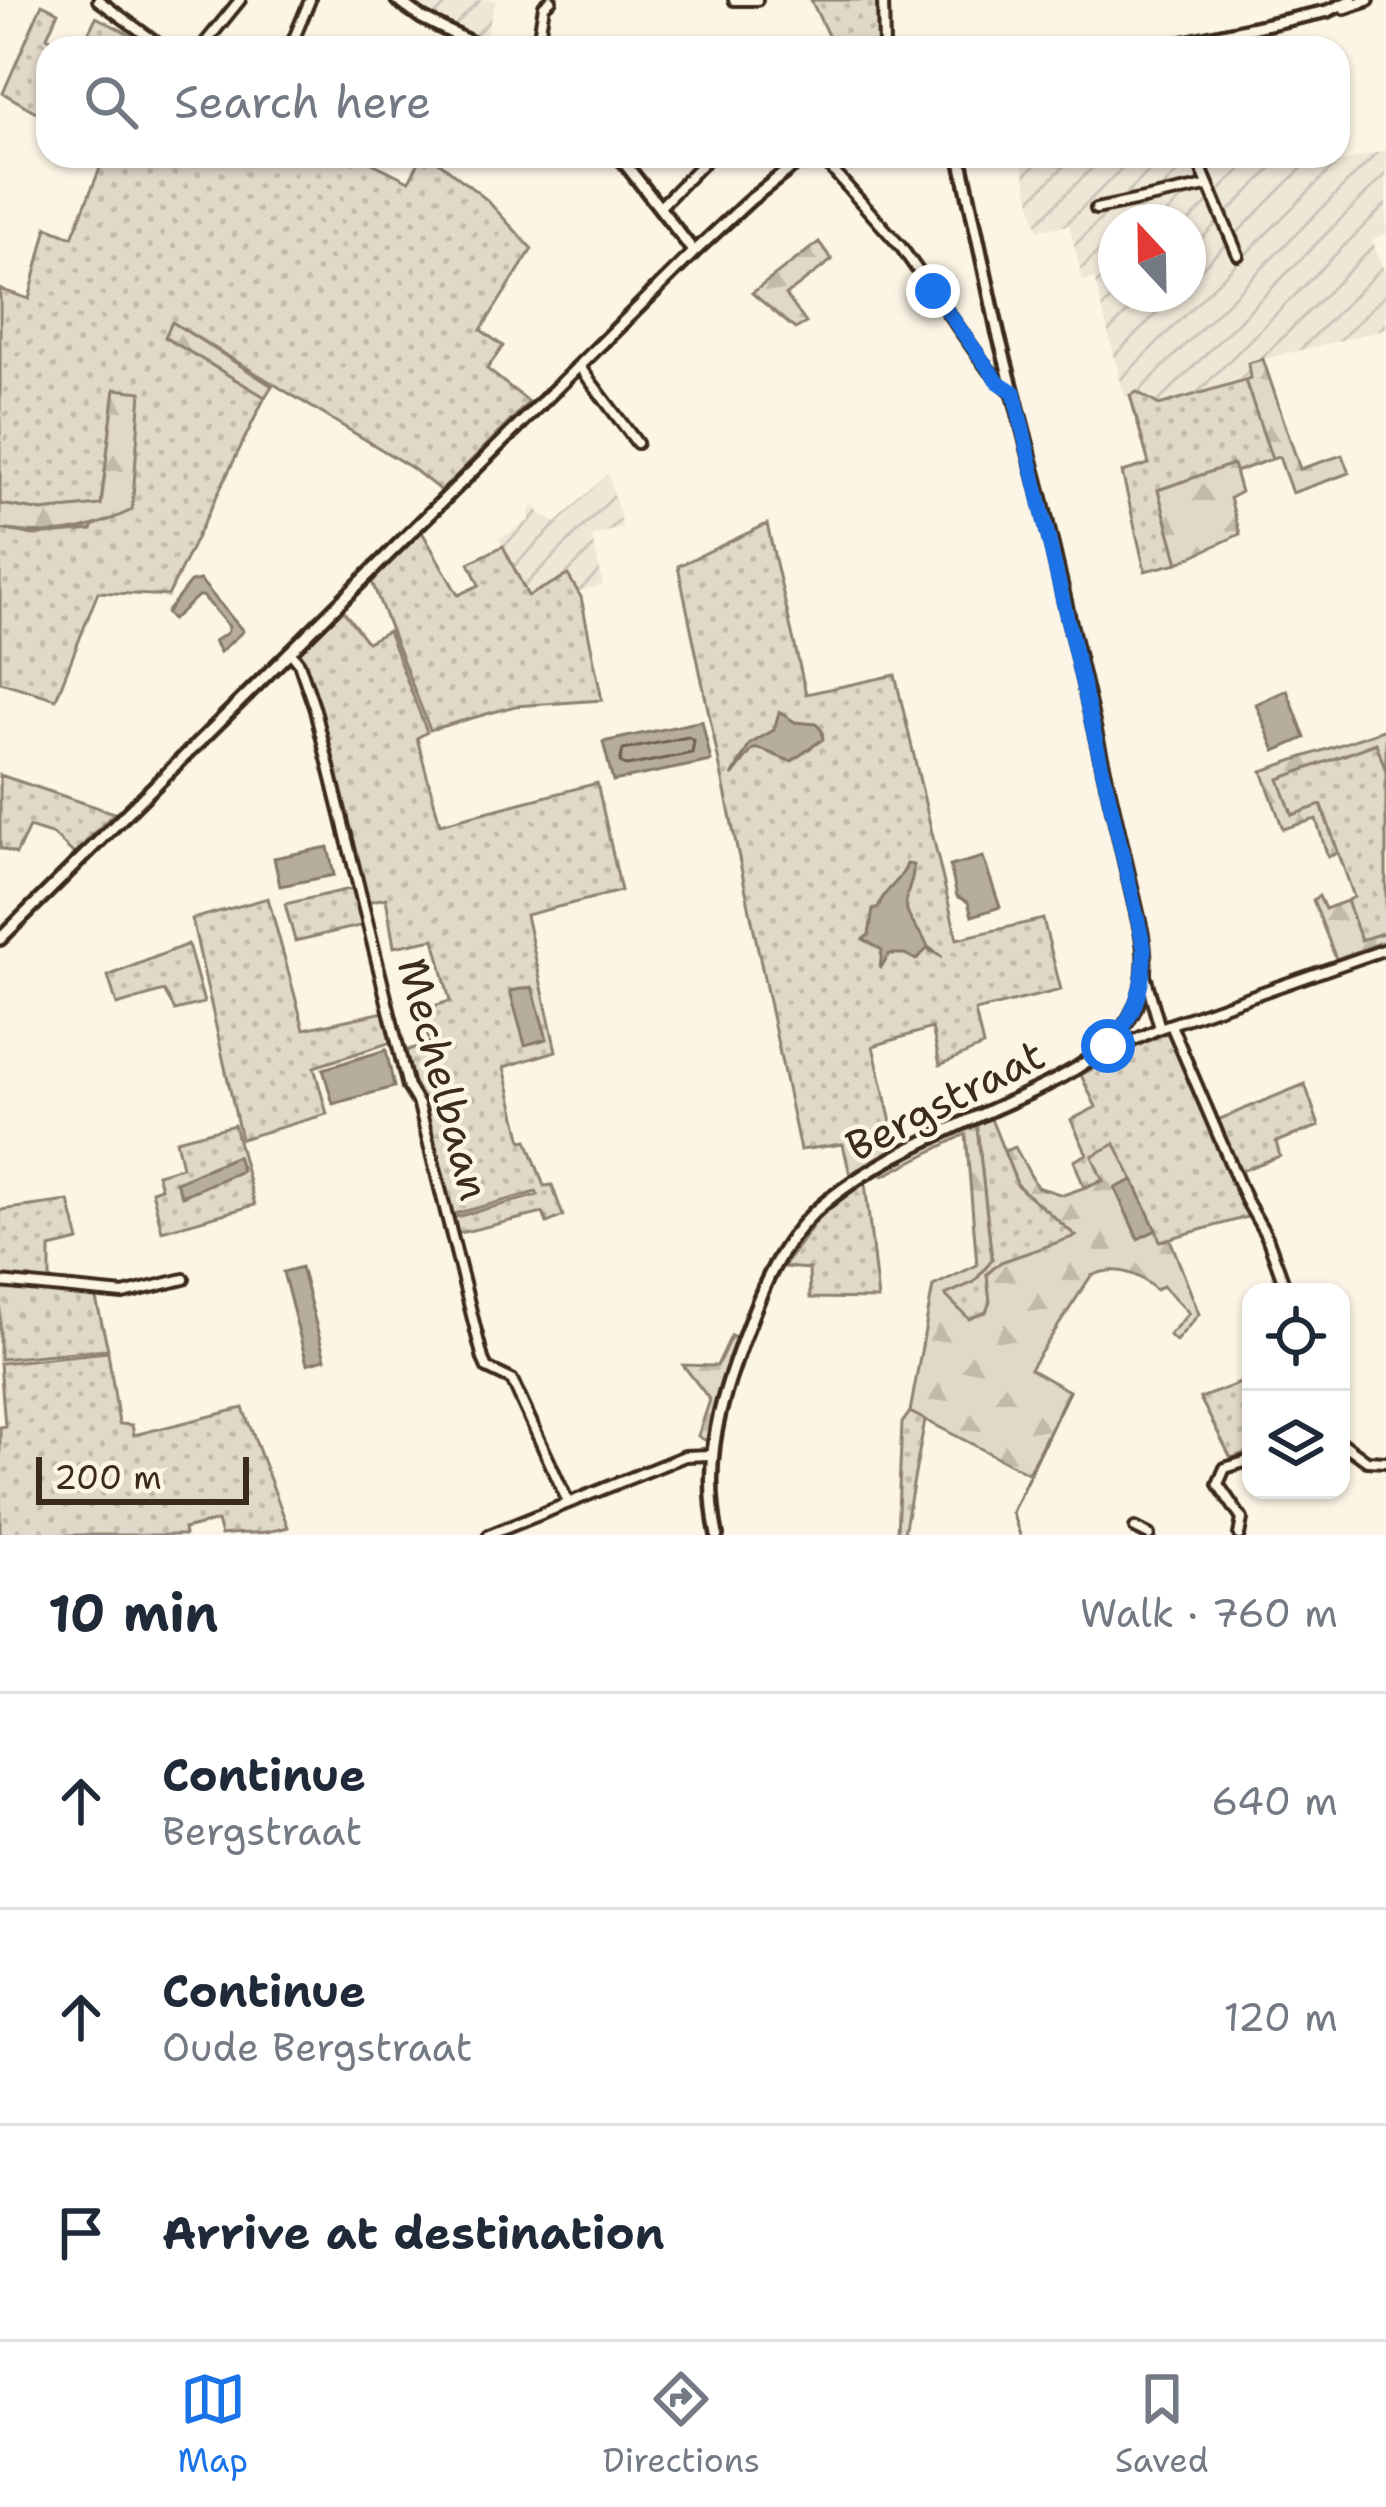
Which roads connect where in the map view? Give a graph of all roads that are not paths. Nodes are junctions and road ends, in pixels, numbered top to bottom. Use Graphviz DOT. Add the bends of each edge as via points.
graph roads {
  1 [pos="98,0"];
  2 [pos="240,0"];
  3 [pos="310,0"];
  4 [pos="397,0"];
  5 [pos="550,0"];
  6 [pos="734,0"];
  7 [pos="757,0"];
  8 [pos="883,0"];
  9 [pos="1352,0"];
  10 [pos="1368,0"];
  11 [pos="1328,10"];
  12 [pos="148,36"];
  13 [pos="211,36"];
  14 [pos="295,36"];
  15 [pos="458,36"];
  16 [pos="539,36"];
  17 [pos="884,36"];
  18 [pos="1214,36"];
  19 [pos="629,168"];
  20 [pos="698,168"];
  21 [pos="792,168"];
  22 [pos="831,168"];
  23 [pos="963,168"];
  24 [pos="1200,168"];
  25 [pos="1206,186"];
  26 [pos="660,207"];
  27 [pos="1096,209"];
  28 [pos="694,252"];
  29 [pos="1238,255"];
  30 [pos="579,366"];
  31 [pos="1014,392"];
  32 [pos="637,443"];
  33 [pos="290,652"];
  34 [pos="0,939"];
  35 [pos="1386,949"];
  36 [pos="1144,972"];
  37 [pos="1172,1025"];
  38 [pos="1160,1028"];
  39 [pos="1108,1046"];
  40 [pos="184,1280"];
  41 [pos="0,1282"];
  42 [pos="1284,1283"];
  43 [pos="1350,1449"];
  44 [pos="710,1455"];
  45 [pos="1386,1462"];
  46 [pos="1242,1463"];
  47 [pos="568,1502"];
  48 [pos="1135,1528"];
  49 [pos="489,1535"];
  50 [pos="717,1535"];
  51 [pos="1149,1535"];
  52 [pos="1239,1535"];
  1 -- 12 [label="street"];
  2 -- 13 [label="street"];
  3 -- 14 [label="street"];
  4 -- 15 [label="street"];
  5 -- 16 [label="street"];
  6 -- 7 [label="street"];
  8 -- 17 [label="street"];
  9 -- 11 [label="street"];
  10 -- 11 [label="street"];
  11 -- 18 [label="street"];
  19 -- 26 [label="street"];
  20 -- 26 [label="street"];
  21 -- 28 [label="street"];
  22 -- 31 [label="street" via="888,230 998,382"];
  23 -- 31 [label="street, Bergstraat"];
  24 -- 25 [label="street"];
  25 -- 27 [label="street"];
  25 -- 29 [label="street"];
  26 -- 28 [label="street"];
  28 -- 30 [label="street"];
  30 -- 32 [label="street"];
  30 -- 33 [label="street"];
  31 -- 36 [label="street, Bergstraat" via="1141,930"];
  33 -- 34 [label="street"];
  33 -- 47 [label="street, Mechelbaan" via="315,710 483,1359 512,1380"];
  35 -- 37 [label="street"];
  36 -- 38 [label="street"];
  36 -- 39 [label="street, Bergstraat" via="1129,1018"];
  37 -- 38 [label="street"];
  37 -- 42 [label="street"];
  38 -- 39 [label="street"];
  39 -- 44 [label="street, Bergstraat" via="1071,1074 880,1167 809,1217 769,1276"];
  40 -- 41 [label="street" via="123,1294"];
  43 -- 45 [label="street"];
  44 -- 47 [label="street" via="686,1456"];
  44 -- 50 [label="street, Bergstraat"];
  46 -- 52 [label="street" via="1225,1468 1218,1484 1242,1519"];
  47 -- 49 [label="street"];
  48 -- 51 [label="street"];
}
